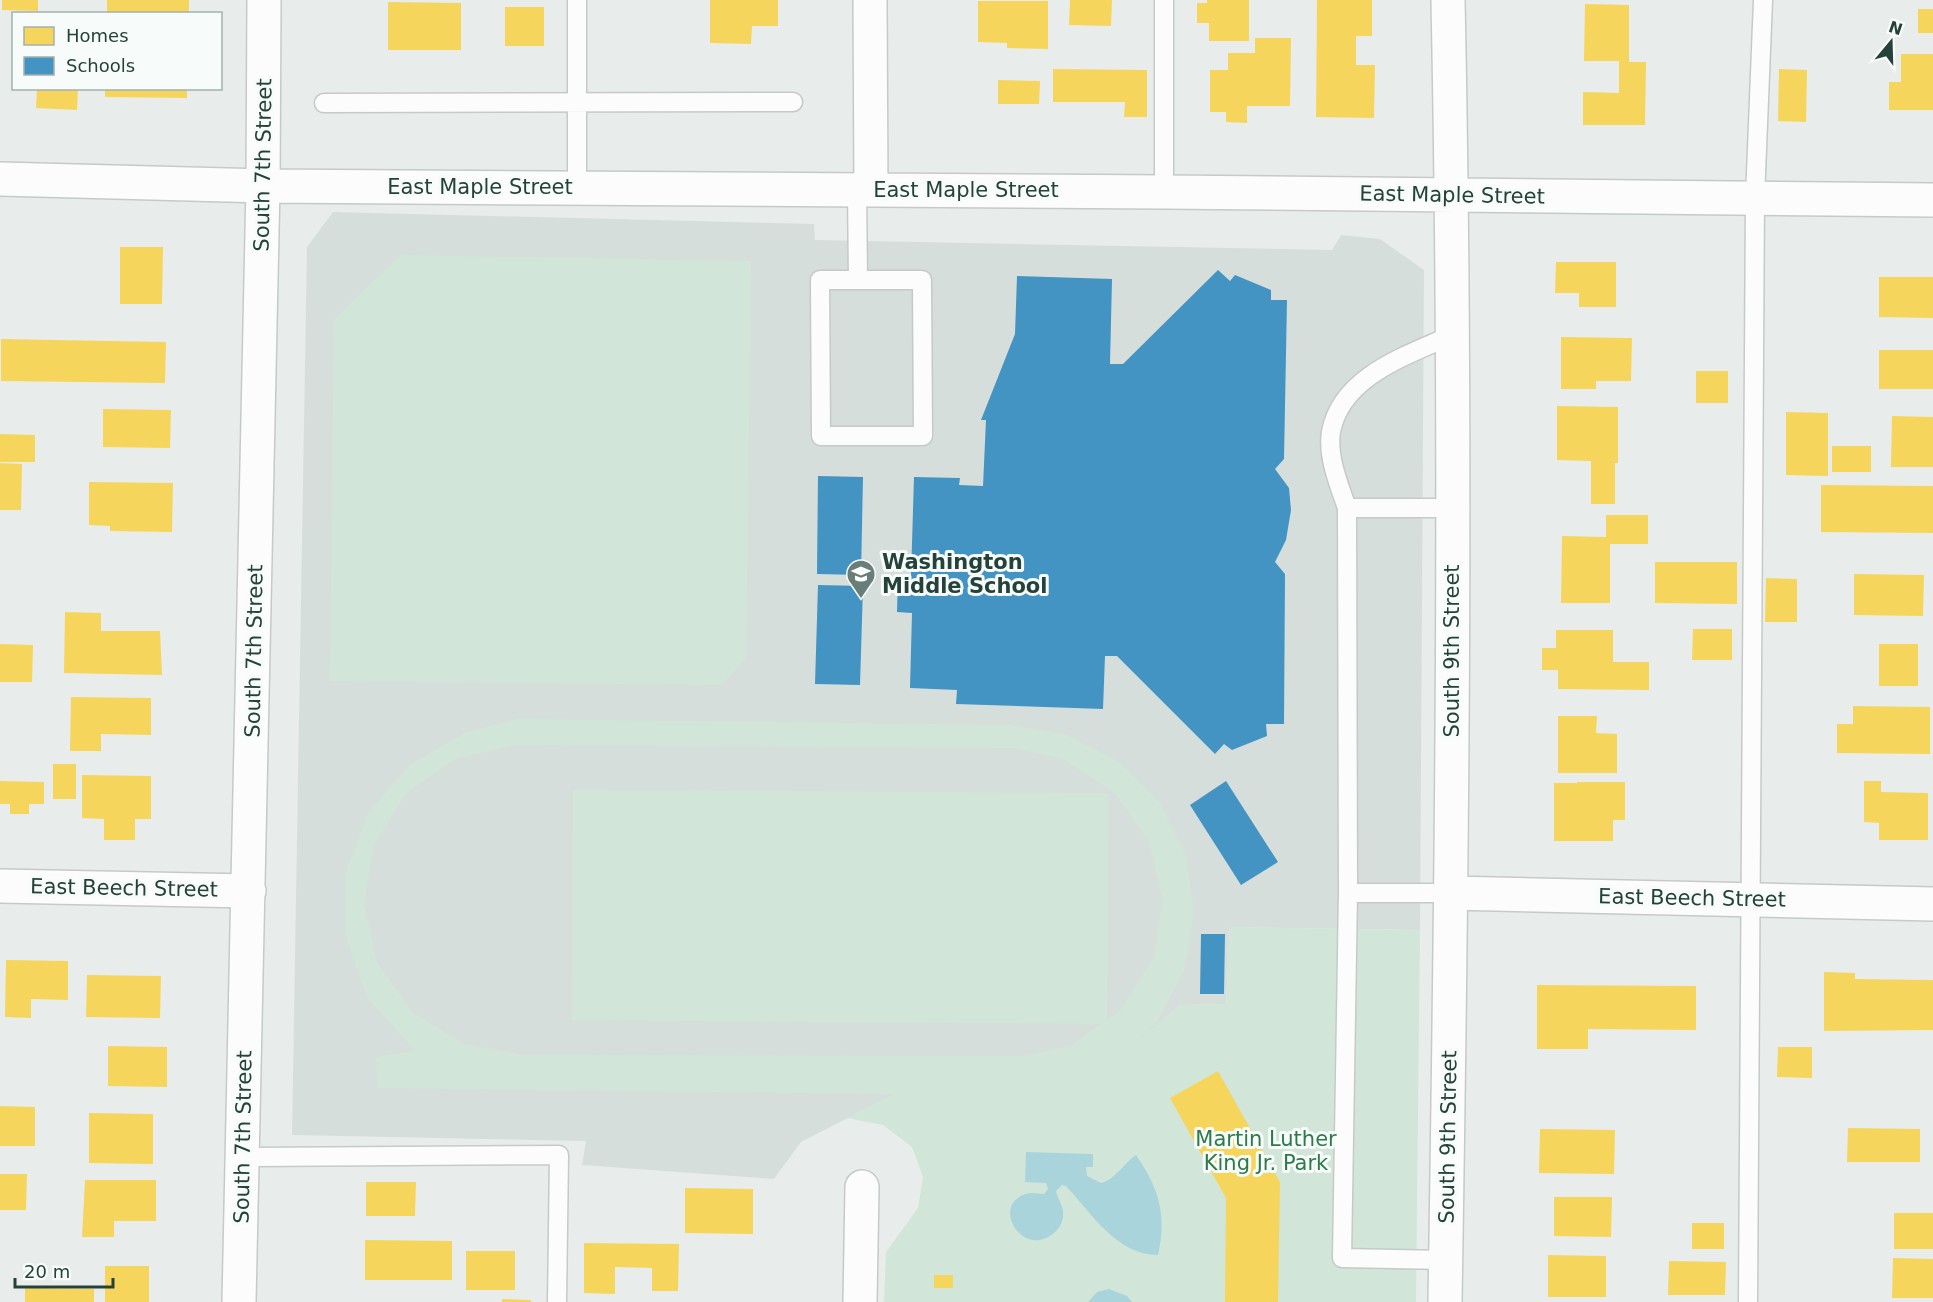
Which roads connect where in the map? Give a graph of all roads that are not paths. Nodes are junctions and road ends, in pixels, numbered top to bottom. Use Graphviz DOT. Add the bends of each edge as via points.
graph roads {
  1 [pos="264,0"];
  2 [pos="577,0"];
  3 [pos="870,0"];
  4 [pos="1164,0"];
  5 [pos="1448,0"];
  6 [pos="1763,0"];
  7 [pos="577,102"];
  8 [pos="793,102"];
  9 [pos="324,103"];
  10 [pos="0,179"];
  11 [pos="263,186"];
  12 [pos="577,188"];
  13 [pos="864,190"];
  14 [pos="1164,192"];
  15 [pos="1452,195"];
  16 [pos="1755,198"];
  17 [pos="1933,201"];
  18 [pos="858,280"];
  19 [pos="1452,334"];
  20 [pos="1347,508"];
  21 [pos="1452,508"];
  22 [pos="0,886"];
  23 [pos="249,891"];
  24 [pos="1451,892"];
  25 [pos="1348,893"];
  26 [pos="1751,900"];
  27 [pos="1933,904"];
  28 [pos="243,1157"];
  29 [pos="862,1187"];
  30 [pos="1446,1260"];
  31 [pos="239,1302"];
  32 [pos="557,1302"];
  33 [pos="860,1302"];
  34 [pos="1445,1302"];
  35 [pos="1748,1302"];
  1 -- 11 [label="street, South 7th Street"];
  2 -- 7 [label="lane"];
  3 -- 13 [label="street"];
  4 -- 14 [label="lane"];
  5 -- 15 [label="street, South 9th Street"];
  6 -- 16 [label="lane"];
  7 -- 8 [label="lane"];
  7 -- 9 [label="lane"];
  7 -- 12 [label="lane"];
  10 -- 11 [label="street, East Maple Street"];
  11 -- 12 [label="street, East Maple Street"];
  11 -- 23 [label="street, South 7th Street"];
  12 -- 13 [label="street, East Maple Street"];
  13 -- 14 [label="street, East Maple Street"];
  13 -- 18 [label="lane"];
  14 -- 15 [label="street, East Maple Street"];
  15 -- 16 [label="street, East Maple Street"];
  15 -- 19 [label="street, South 9th Street"];
  16 -- 17 [label="street, East Maple Street"];
  16 -- 26 [label="lane"];
  18 -- 18 [label="lane" via="820,280 821,436 923,436 922,280"];
  19 -- 20 [label="lane" via="1382,366 1355,387 1338,411 1331,432 1333,466"];
  19 -- 21 [label="street, South 9th Street"];
  20 -- 21 [label="lane"];
  20 -- 25 [label="lane"];
  21 -- 24 [label="street, South 9th Street"];
  22 -- 23 [label="street, East Beech Street"];
  23 -- 28 [label="street, South 7th Street"];
  24 -- 25 [label="lane"];
  24 -- 26 [label="street, East Beech Street"];
  24 -- 30 [label="street, South 9th Street"];
  25 -- 30 [label="lane" via="1342,1258"];
  26 -- 27 [label="street, East Beech Street"];
  26 -- 35 [label="lane"];
  28 -- 31 [label="street, South 7th Street"];
  28 -- 32 [label="lane" via="559,1155"];
  29 -- 33 [label="street"];
  30 -- 34 [label="street, South 9th Street"];
}
